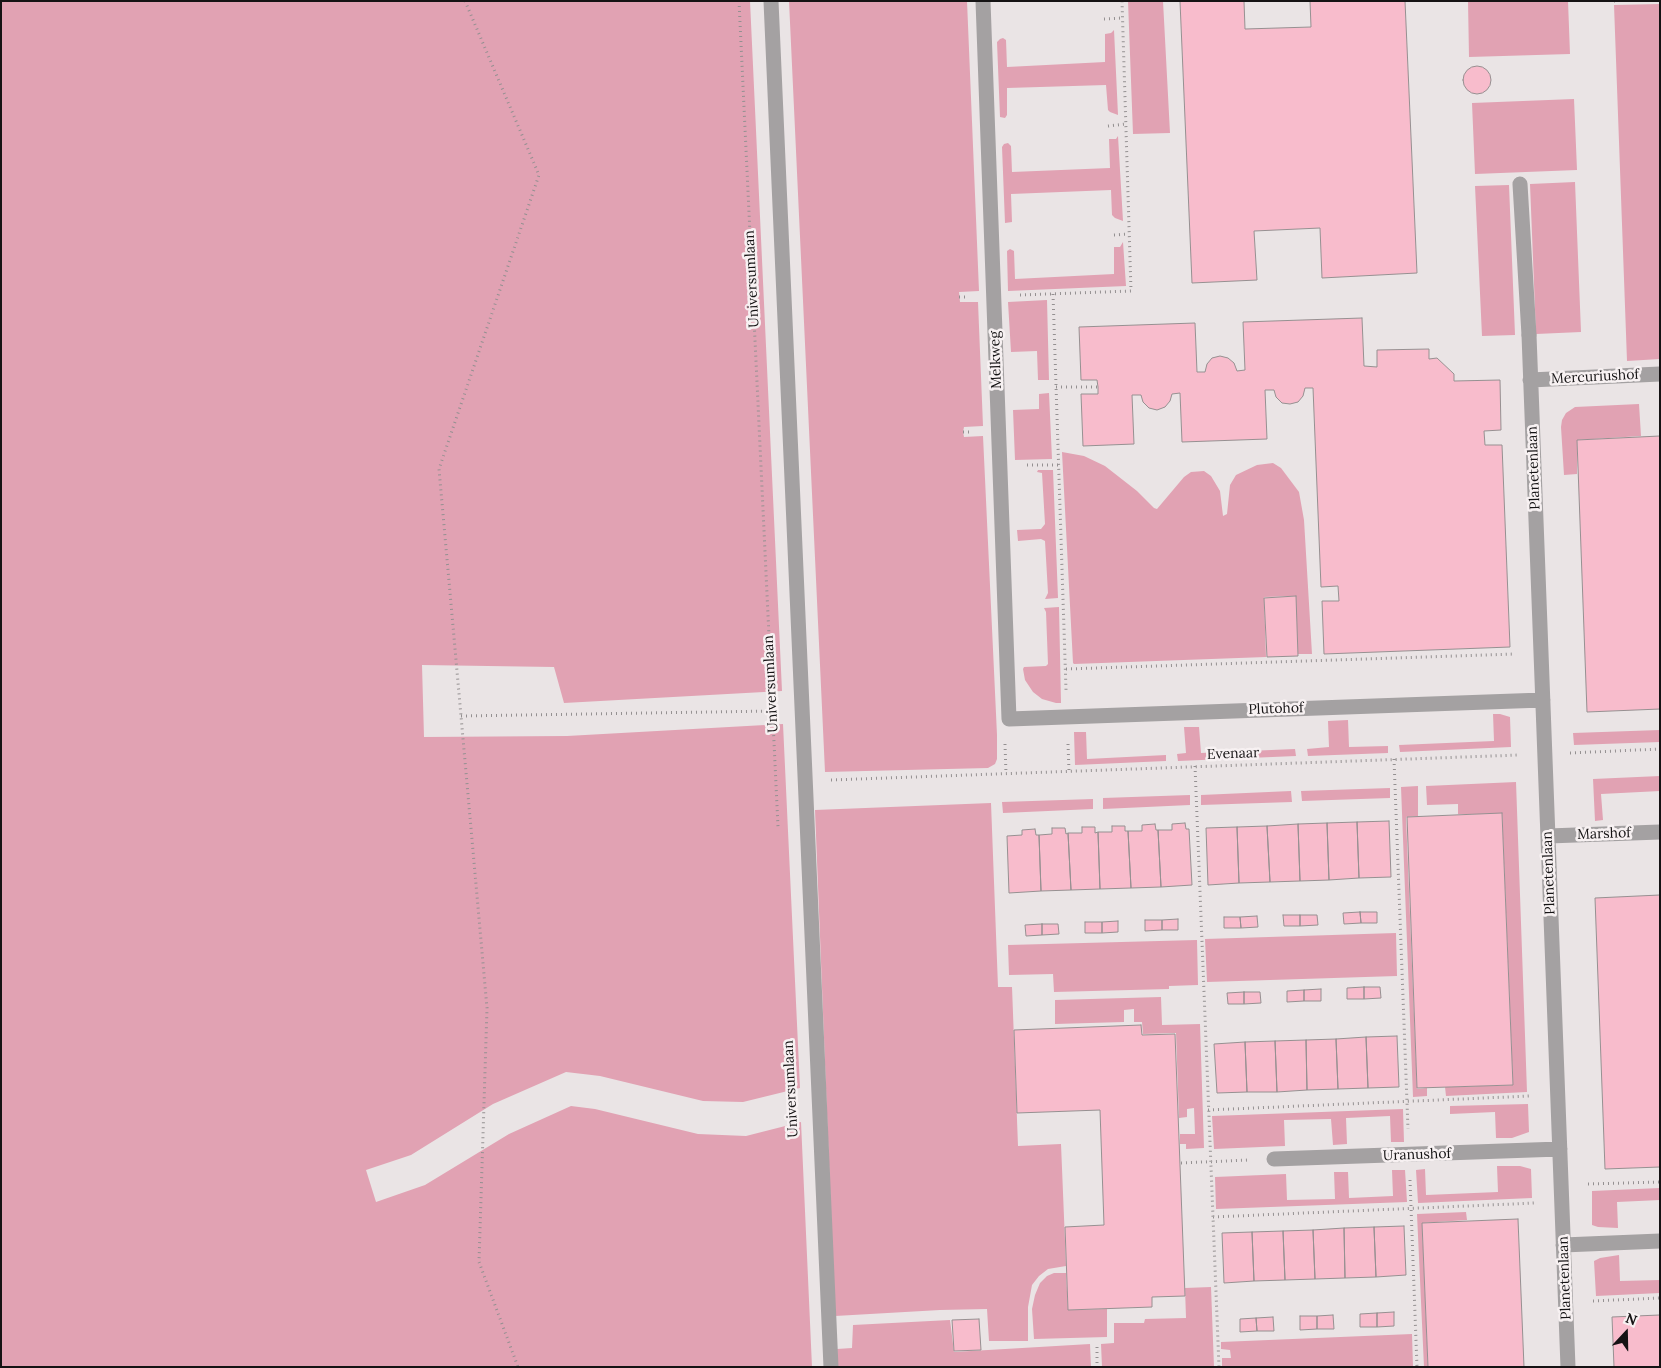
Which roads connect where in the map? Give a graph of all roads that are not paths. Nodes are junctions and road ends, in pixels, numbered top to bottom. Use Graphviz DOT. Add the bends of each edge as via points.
graph roads {
  1 [pos="771,1"];
  2 [pos="983,1"];
  3 [pos="1520,184"];
  4 [pos="1660,374"];
  5 [pos="1530,380"];
  6 [pos="1543,700"];
  7 [pos="1009,719"];
  8 [pos="1660,832"];
  9 [pos="1548,836"];
  10 [pos="1560,1149"];
  11 [pos="1274,1159"];
  12 [pos="1660,1241"];
  13 [pos="1564,1244"];
  14 [pos="831,1367"];
  15 [pos="1568,1367"];
  1 -- 14 [label="street, Universumlaan"];
  2 -- 7 [label="street, Melkweg"];
  3 -- 5 [label="street, Planetenlaan"];
  4 -- 5 [label="street, Mercuriushof" via="1613,369"];
  5 -- 6 [label="street, Planetenlaan"];
  6 -- 7 [label="street, Plutohof"];
  6 -- 9 [label="street, Planetenlaan"];
  8 -- 9 [label="street, Marshof"];
  9 -- 10 [label="street, Planetenlaan"];
  10 -- 11 [label="street, Uranushof"];
  10 -- 13 [label="street, Planetenlaan"];
  12 -- 13 [label="street"];
  13 -- 15 [label="street, Planetenlaan"];
}
